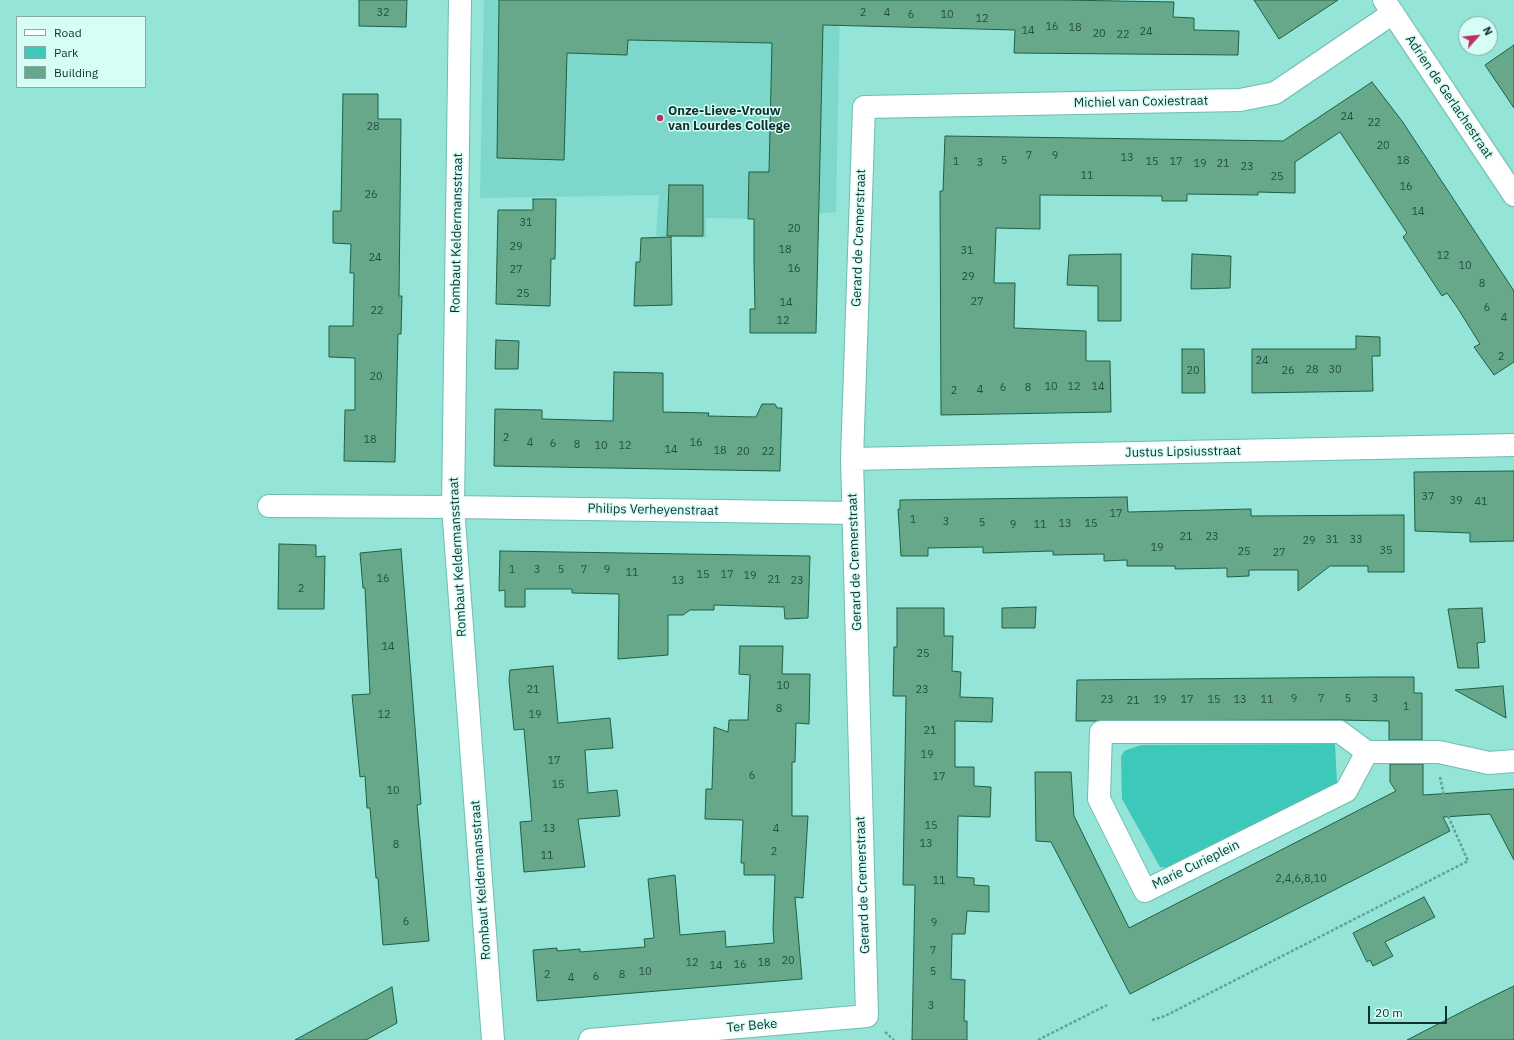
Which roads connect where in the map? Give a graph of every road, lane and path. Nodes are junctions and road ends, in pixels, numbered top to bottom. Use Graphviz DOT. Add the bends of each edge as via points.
graph roads {
  1 [pos="460,0"];
  2 [pos="1388,7"];
  3 [pos="864,107"];
  4 [pos="1514,195"];
  5 [pos="1514,445"];
  6 [pos="852,459"];
  7 [pos="269,506"];
  8 [pos="453,507"];
  9 [pos="853,513"];
  10 [pos="1368,752"];
  11 [pos="1439,752"];
  12 [pos="1514,761"];
  13 [pos="1107,1005"];
  14 [pos="866,1016"];
  15 [pos="1152,1020"];
  16 [pos="493,1040"];
  17 [pos="590,1040"];
  18 [pos="1038,1040"];
  1 -- 8 [label="street, Rombaut Keldermansstraat"];
  2 -- 3 [label="street, Michiel van Coxiestraat" via="1275,93 1240,100"];
  2 -- 4 [label="street, Adrien de Gerlachestraat"];
  3 -- 6 [label="street, Gerard de Cremerstraat"];
  5 -- 6 [label="street, Justus Lipsiusstraat"];
  6 -- 9 [label="street, Gerard de Cremerstraat"];
  7 -- 8 [label="street, Philips Verheyenstraat"];
  8 -- 9 [label="street, Philips Verheyenstraat"];
  8 -- 16 [label="street, Rombaut Keldermansstraat"];
  9 -- 14 [label="street, Gerard de Cremerstraat"];
  10 -- 10 [label="street, Marie Curieplein" via="1340,732 1101,732 1099,799 1145,891 1346,792"];
  10 -- 11 [label="street"];
  11 -- 12 [label="street" via="1489,763"];
  11 -- 15 [label="path" via="1440,779 1449,818 1468,861 1165,1016"];
  13 -- 18 [label="path"];
  14 -- 17 [label="street, Ter Beke"];
}
